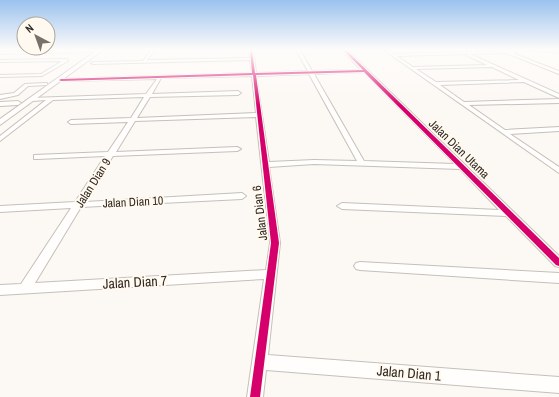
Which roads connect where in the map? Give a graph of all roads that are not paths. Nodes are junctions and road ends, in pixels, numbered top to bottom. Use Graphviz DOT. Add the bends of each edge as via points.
graph roads {
  1 [pos="412,68"];
  2 [pos="53,69"];
  3 [pos="66,69"];
  4 [pos="76,69"];
  5 [pos="253,69"];
  6 [pos="308,69"];
  7 [pos="362,69"];
  8 [pos="500,69"];
  9 [pos="549,69"];
  10 [pos="364,71"];
  11 [pos="310,72"];
  12 [pos="559,73"];
  13 [pos="254,74"];
  14 [pos="0,76"];
  15 [pos="160,77"];
  16 [pos="61,80"];
  17 [pos="527,81"];
  18 [pos="45,84"];
  19 [pos="434,84"];
  20 [pos="238,93"];
  21 [pos="148,96"];
  22 [pos="559,96"];
  23 [pos="0,97"];
  24 [pos="32,99"];
  25 [pos="51,99"];
  26 [pos="559,101"];
  27 [pos="18,103"];
  28 [pos="0,104"];
  29 [pos="463,104"];
  30 [pos="0,116"];
  31 [pos="259,116"];
  32 [pos="132,120"];
  33 [pos="71,122"];
  34 [pos="0,123"];
  35 [pos="559,130"];
  36 [pos="503,132"];
  37 [pos="0,139"];
  38 [pos="237,149"];
  39 [pos="110,154"];
  40 [pos="37,157"];
  41 [pos="362,164"];
  42 [pos="265,165"];
  43 [pos="462,167"];
  44 [pos="559,171"];
  45 [pos="242,196"];
  46 [pos="78,205"];
  47 [pos="342,206"];
  48 [pos="0,209"];
  49 [pos="508,213"];
  50 [pos="559,262"];
  51 [pos="360,266"];
  52 [pos="271,274"];
  53 [pos="559,278"];
  54 [pos="25,288"];
  55 [pos="0,290"];
  56 [pos="259,362"];
  57 [pos="559,385"];
  58 [pos="255,397"];
  1 -- 19 [label="street"];
  2 -- 14 [label="street" via="42,75"];
  3 -- 18 [label="street"];
  4 -- 16 [label="street"];
  5 -- 13 [label="street, Jalan Dian 6"];
  6 -- 11 [label="street"];
  7 -- 10 [label="street, Jalan Dian Utama"];
  8 -- 17 [label="street"];
  9 -- 12 [label="street"];
  10 -- 11 [label="street"];
  10 -- 43 [label="street, Jalan Dian Utama"];
  11 -- 13 [label="street"];
  11 -- 41 [label="street"];
  13 -- 15 [label="street"];
  13 -- 31 [label="street, Jalan Dian 6"];
  15 -- 16 [label="street"];
  15 -- 21 [label="street, Jalan Dian 9"];
  16 -- 24 [label="street"];
  17 -- 19 [label="street"];
  17 -- 22 [label="street"];
  18 -- 23 [label="street" via="27,85 16,94"];
  18 -- 27 [label="street"];
  19 -- 29 [label="street"];
  20 -- 21 [label="street"];
  21 -- 25 [label="street"];
  21 -- 32 [label="street, Jalan Dian 9"];
  24 -- 25 [label="street"];
  24 -- 34 [label="street"];
  25 -- 37 [label="street"];
  26 -- 29 [label="street"];
  27 -- 28 [label="street"];
  27 -- 30 [label="street"];
  29 -- 36 [label="street"];
  31 -- 32 [label="street"];
  31 -- 42 [label="street, Jalan Dian 6"];
  32 -- 33 [label="street"];
  32 -- 39 [label="street, Jalan Dian 9"];
  35 -- 36 [label="street"];
  36 -- 44 [label="street"];
  38 -- 39 [label="street"];
  39 -- 40 [label="street"];
  39 -- 46 [label="street, Jalan Dian 9"];
  41 -- 42 [label="street" via="314,162"];
  41 -- 43 [label="street"];
  42 -- 52 [label="street, Jalan Dian 6" via="275,243"];
  43 -- 49 [label="street, Jalan Dian Utama"];
  45 -- 46 [label="street, Jalan Dian 10"];
  46 -- 48 [label="street, Jalan Dian 10"];
  46 -- 54 [label="street, Jalan Dian 9"];
  47 -- 49 [label="street"];
  49 -- 50 [label="street, Jalan Dian Utama"];
  51 -- 53 [label="street"];
  52 -- 54 [label="street, Jalan Dian 7"];
  52 -- 56 [label="street, Jalan Dian 6"];
  54 -- 55 [label="street, Jalan Dian 7"];
  56 -- 57 [label="street, Jalan Dian 1"];
  56 -- 58 [label="street, Jalan Dian 6"];
}
